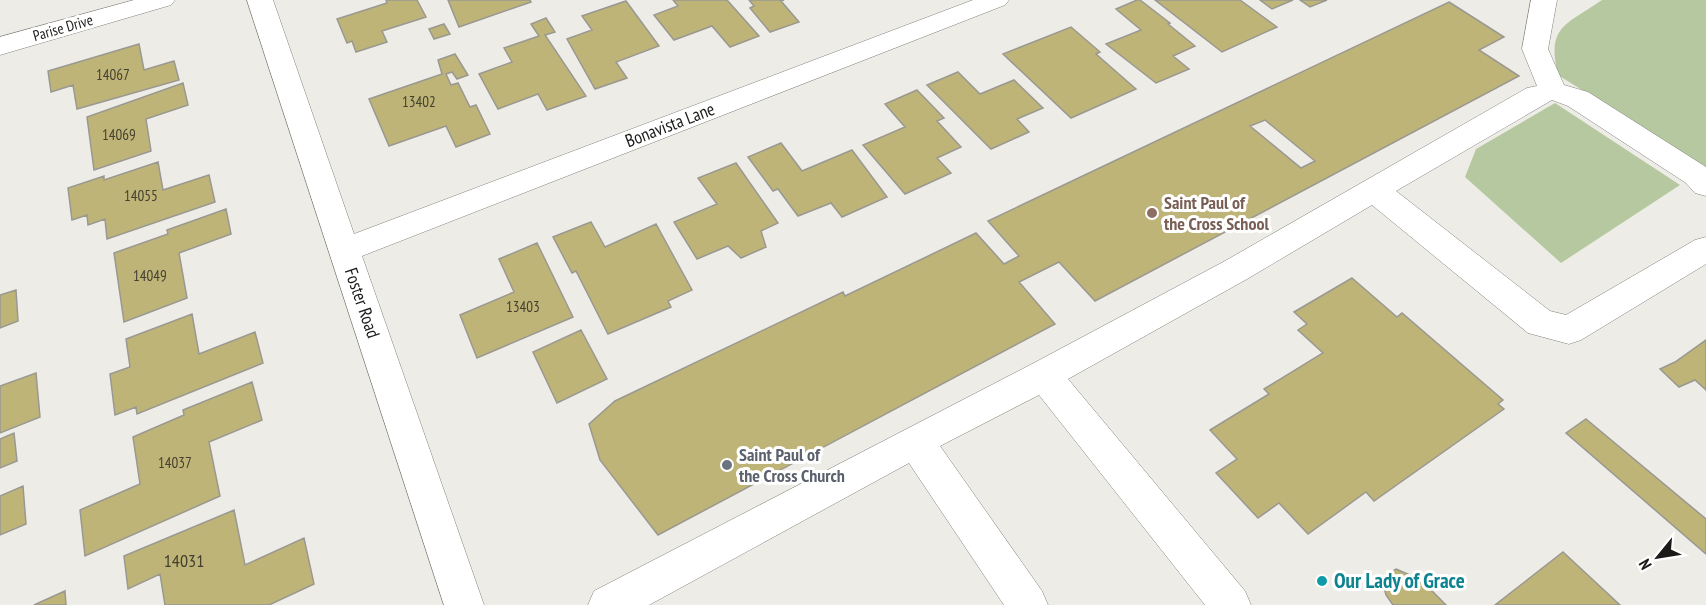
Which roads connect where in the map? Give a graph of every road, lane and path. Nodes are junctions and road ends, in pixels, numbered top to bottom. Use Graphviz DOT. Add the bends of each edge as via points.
graph roads {
  1 [pos="162,0"];
  2 [pos="260,0"];
  3 [pos="996,0"];
  4 [pos="1544,0"];
  5 [pos="0,46"];
  6 [pos="1553,92"];
  7 [pos="1706,185"];
  8 [pos="1374,189"];
  9 [pos="1706,249"];
  10 [pos="345,250"];
  11 [pos="1044,375"];
  12 [pos="915,441"];
  13 [pos="464,605"];
  14 [pos="608,605"];
  15 [pos="1028,605"];
  16 [pos="1231,605"];
  1 -- 5 [label="street, Parise Drive"];
  2 -- 10 [label="street, Foster Road"];
  3 -- 10 [label="street, Bonavista Lane"];
  4 -- 6 [label="street" via="1535,49"];
  6 -- 7 [label="street" via="1578,99"];
  6 -- 8 [label="street" via="1537,95"];
  8 -- 9 [label="street" via="1540,323 1569,330"];
  8 -- 11 [label="street"];
  10 -- 13 [label="street, Foster Road"];
  11 -- 12 [label="street"];
  11 -- 16 [label="street"];
  12 -- 14 [label="street"];
  12 -- 15 [label="street"];
}
